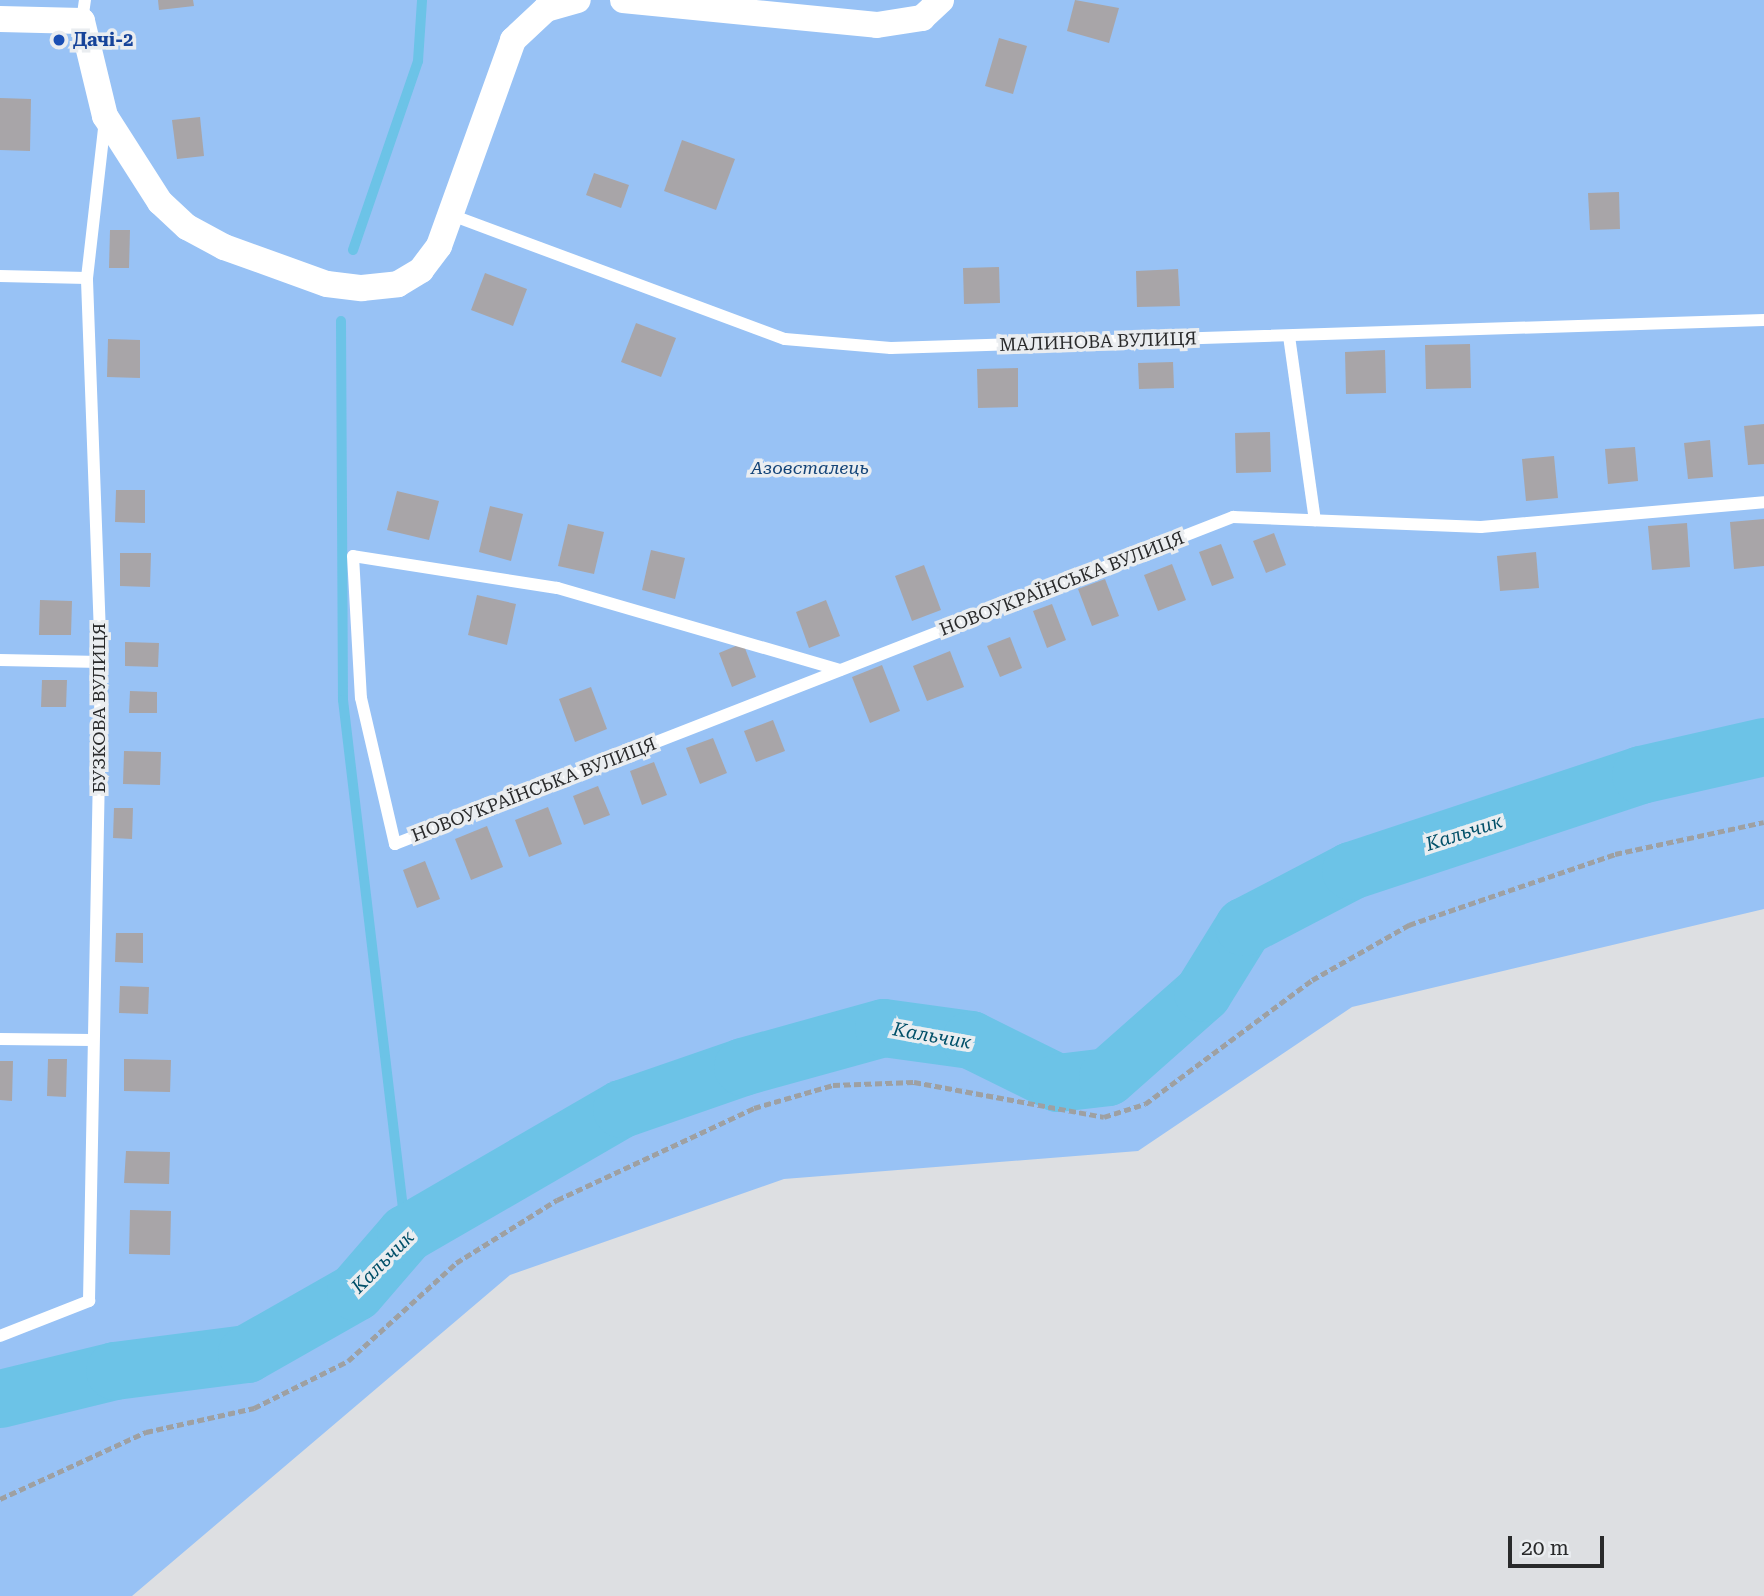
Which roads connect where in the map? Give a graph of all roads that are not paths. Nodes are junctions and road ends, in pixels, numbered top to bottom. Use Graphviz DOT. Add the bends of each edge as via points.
graph roads {
  1 [pos="578,0"];
  2 [pos="623,0"];
  3 [pos="941,0"];
  4 [pos="84,10"];
  5 [pos="0,19"];
  6 [pos="105,116"];
  7 [pos="454,216"];
  8 [pos="0,276"];
  9 [pos="87,278"];
  10 [pos="1764,320"];
  11 [pos="1289,336"];
  12 [pos="1764,502"];
  13 [pos="1315,520"];
  14 [pos="0,660"];
  15 [pos="101,662"];
  16 [pos="840,670"];
  17 [pos="0,1039"];
  18 [pos="92,1040"];
  19 [pos="0,1336"];
  1 -- 7 [label="street" via="546,9 513,40"];
  2 -- 3 [label="street" via="877,25 922,18"];
  4 -- 5 [label="street"];
  4 -- 6 [label="street"];
  6 -- 7 [label="street" via="160,202 187,227 223,247 327,284 398,284 421,270"];
  6 -- 9 [label="lane, БУЗКОВА ВУЛИЦЯ"];
  7 -- 11 [label="lane, МАЛИНОВА ВУЛИЦЯ" via="786,339 891,348"];
  8 -- 9 [label="lane"];
  9 -- 15 [label="lane, БУЗКОВА ВУЛИЦЯ"];
  10 -- 11 [label="lane, МАЛИНОВА ВУЛИЦЯ"];
  11 -- 13 [label="lane"];
  12 -- 13 [label="lane, НОВОУКРАЇНСЬКА ВУЛИЦЯ" via="1481,527"];
  13 -- 16 [label="lane, НОВОУКРАЇНСЬКА ВУЛИЦЯ" via="1233,517"];
  14 -- 15 [label="lane"];
  15 -- 18 [label="lane, БУЗКОВА ВУЛИЦЯ"];
  16 -- 16 [label="lane, НОВОУКРАЇНСЬКА ВУЛИЦЯ" via="395,844 361,698 353,556 557,588"];
  17 -- 18 [label="lane"];
  18 -- 19 [label="lane, БУЗКОВА ВУЛИЦЯ" via="89,1301"];
}
